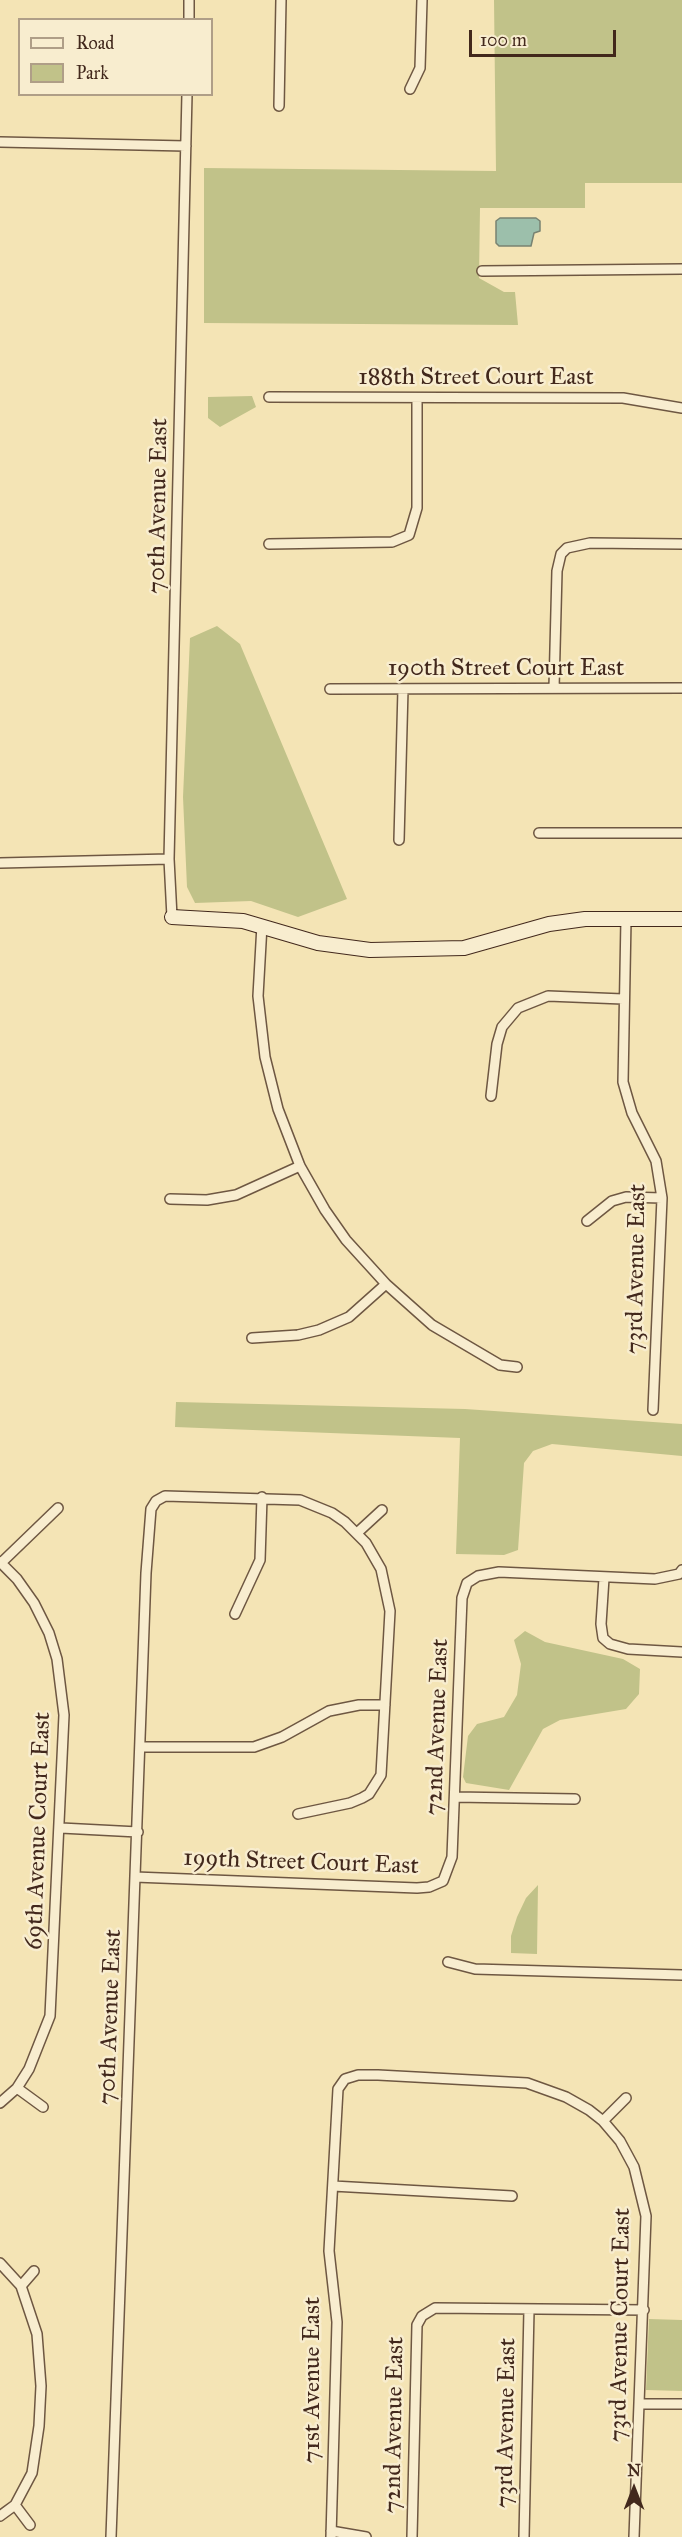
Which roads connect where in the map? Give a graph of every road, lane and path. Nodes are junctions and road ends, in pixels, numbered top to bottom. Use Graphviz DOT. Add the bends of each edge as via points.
graph roads {
  1 [pos="189,0"];
  2 [pos="281,0"];
  3 [pos="422,0"];
  4 [pos="189,18"];
  5 [pos="410,89"];
  6 [pos="187,96"];
  7 [pos="279,106"];
  8 [pos="0,142"];
  9 [pos="186,146"];
  10 [pos="682,269"];
  11 [pos="482,271"];
  12 [pos="270,397"];
  13 [pos="417,399"];
  14 [pos="682,408"];
  15 [pos="270,544"];
  16 [pos="682,544"];
  17 [pos="554,688"];
  18 [pos="682,688"];
  19 [pos="330,689"];
  20 [pos="403,689"];
  21 [pos="539,832"];
  22 [pos="682,833"];
  23 [pos="399,840"];
  24 [pos="169,859"];
  25 [pos="0,863"];
  26 [pos="172,917"];
  27 [pos="626,919"];
  28 [pos="682,920"];
  29 [pos="262,925"];
  30 [pos="623,999"];
  31 [pos="491,1096"];
  32 [pos="300,1166"];
  33 [pos="662,1198"];
  34 [pos="170,1199"];
  35 [pos="587,1221"];
  36 [pos="386,1284"];
  37 [pos="252,1338"];
  38 [pos="517,1367"];
  39 [pos="653,1410"];
  40 [pos="262,1497"];
  41 [pos="58,1508"];
  42 [pos="382,1510"];
  43 [pos="357,1533"];
  44 [pos="0,1563"];
  45 [pos="682,1570"];
  46 [pos="604,1578"];
  47 [pos="235,1614"];
  48 [pos="682,1652"];
  49 [pos="385,1705"];
  50 [pos="141,1747"];
  51 [pos="455,1797"];
  52 [pos="574,1798"];
  53 [pos="298,1814"];
  54 [pos="61,1828"];
  55 [pos="138,1832"];
  56 [pos="135,1877"];
  57 [pos="440,1882"];
  58 [pos="448,1962"];
  59 [pos="682,1975"];
  60 [pos="341,2082"];
  61 [pos="17,2088"];
  62 [pos="626,2098"];
  63 [pos="0,2103"];
  64 [pos="43,2107"];
  65 [pos="603,2121"];
  66 [pos="333,2186"];
  67 [pos="512,2196"];
  68 [pos="0,2263"];
  69 [pos="34,2271"];
  70 [pos="21,2286"];
  71 [pos="529,2310"];
  72 [pos="644,2310"];
  73 [pos="640,2404"];
  74 [pos="682,2404"];
  75 [pos="15,2505"];
  76 [pos="0,2516"];
  77 [pos="30,2525"];
  78 [pos="331,2534"];
  79 [pos="111,2537"];
  80 [pos="366,2537"];
  81 [pos="412,2537"];
  82 [pos="524,2537"];
  83 [pos="634,2537"];
  1 -- 4 [label="street"];
  2 -- 7 [label="street"];
  3 -- 5 [label="street" via="420,68"];
  6 -- 9 [label="street, 70th Avenue East"];
  8 -- 9 [label="street"];
  9 -- 24 [label="street, 70th Avenue East"];
  10 -- 11 [label="street"];
  12 -- 13 [label="street, 188th Street Court East"];
  13 -- 14 [label="street, 188th Street Court East" via="622,398"];
  13 -- 15 [label="street" via="416,518 405,538 392,542"];
  16 -- 17 [label="street" via="590,543 567,548 561,554 557,571"];
  17 -- 18 [label="street, 190th Street Court East"];
  17 -- 20 [label="street, 190th Street Court East"];
  19 -- 20 [label="street, 190th Street Court East"];
  20 -- 23 [label="street"];
  21 -- 22 [label="street"];
  24 -- 25 [label="street"];
  24 -- 26 [label="street, 70th Avenue East"];
  26 -- 29 [label="street"];
  27 -- 28 [label="street"];
  27 -- 29 [label="street" via="549,924 478,945 443,950 345,948"];
  27 -- 30 [label="street, 73rd Avenue East"];
  29 -- 32 [label="street" via="258,996 265,1057 278,1109"];
  30 -- 31 [label="street" via="549,996 518,1008 502,1027"];
  30 -- 33 [label="street, 73rd Avenue East" via="622,1082 632,1113 656,1161"];
  32 -- 34 [label="street" via="236,1196"];
  32 -- 36 [label="street" via="346,1240"];
  33 -- 35 [label="street" via="626,1197 612,1201"];
  33 -- 39 [label="street, 73rd Avenue East"];
  36 -- 37 [label="street" via="349,1317 328,1327 298,1335"];
  36 -- 38 [label="street" via="432,1325 500,1365"];
  40 -- 43 [label="street" via="300,1500 332,1513"];
  40 -- 47 [label="street" via="260,1560"];
  40 -- 50 [label="street, 70th Avenue East" via="165,1496 156,1501 150,1516"];
  41 -- 44 [label="street"];
  42 -- 43 [label="street"];
  43 -- 49 [label="street" via="376,1560 388,1594"];
  44 -- 54 [label="street, 69th Avenue Court East" via="34,1603 57,1659 64,1715"];
  45 -- 46 [label="street" via="655,1579"];
  46 -- 48 [label="street" via="603,1638 628,1649"];
  46 -- 51 [label="street, 72nd Avenue East" via="499,1572 478,1576 467,1583 462,1598"];
  49 -- 50 [label="street" via="329,1711 282,1737 254,1746"];
  49 -- 53 [label="street" via="381,1775 369,1794 350,1803"];
  50 -- 55 [label="street, 70th Avenue East"];
  51 -- 52 [label="street"];
  51 -- 57 [label="street, 72nd Avenue East" via="452,1857 447,1876"];
  54 -- 55 [label="street"];
  54 -- 61 [label="street, 69th Avenue Court East" via="50,2016 37,2055"];
  55 -- 56 [label="street, 70th Avenue East"];
  56 -- 57 [label="street, 199th Street Court East" via="417,1888"];
  56 -- 79 [label="street, 70th Avenue East"];
  58 -- 59 [label="street" via="474,1970"];
  60 -- 65 [label="street, 73rd Avenue Court East" via="358,2075 514,2081 566,2097"];
  60 -- 66 [label="street, 71st Avenue East"];
  61 -- 63 [label="street, 69th Avenue Court East"];
  61 -- 64 [label="street"];
  62 -- 65 [label="street"];
  65 -- 72 [label="street, 73rd Avenue Court East" via="634,2167 641,2192 646,2216"];
  66 -- 67 [label="street"];
  66 -- 78 [label="street, 71st Avenue East" via="330,2268 337,2322"];
  68 -- 70 [label="street"];
  69 -- 70 [label="street"];
  70 -- 75 [label="street" via="37,2334 41,2386 35,2456"];
  71 -- 72 [label="street"];
  71 -- 81 [label="street, 72nd Avenue East" via="435,2307 417,2325"];
  71 -- 82 [label="street, 73rd Avenue East"];
  72 -- 73 [label="street, 73rd Avenue Court East"];
  73 -- 74 [label="street"];
  73 -- 83 [label="street, 73rd Avenue Court East"];
  75 -- 76 [label="street"];
  75 -- 77 [label="street"];
  78 -- 80 [label="street"];
}
